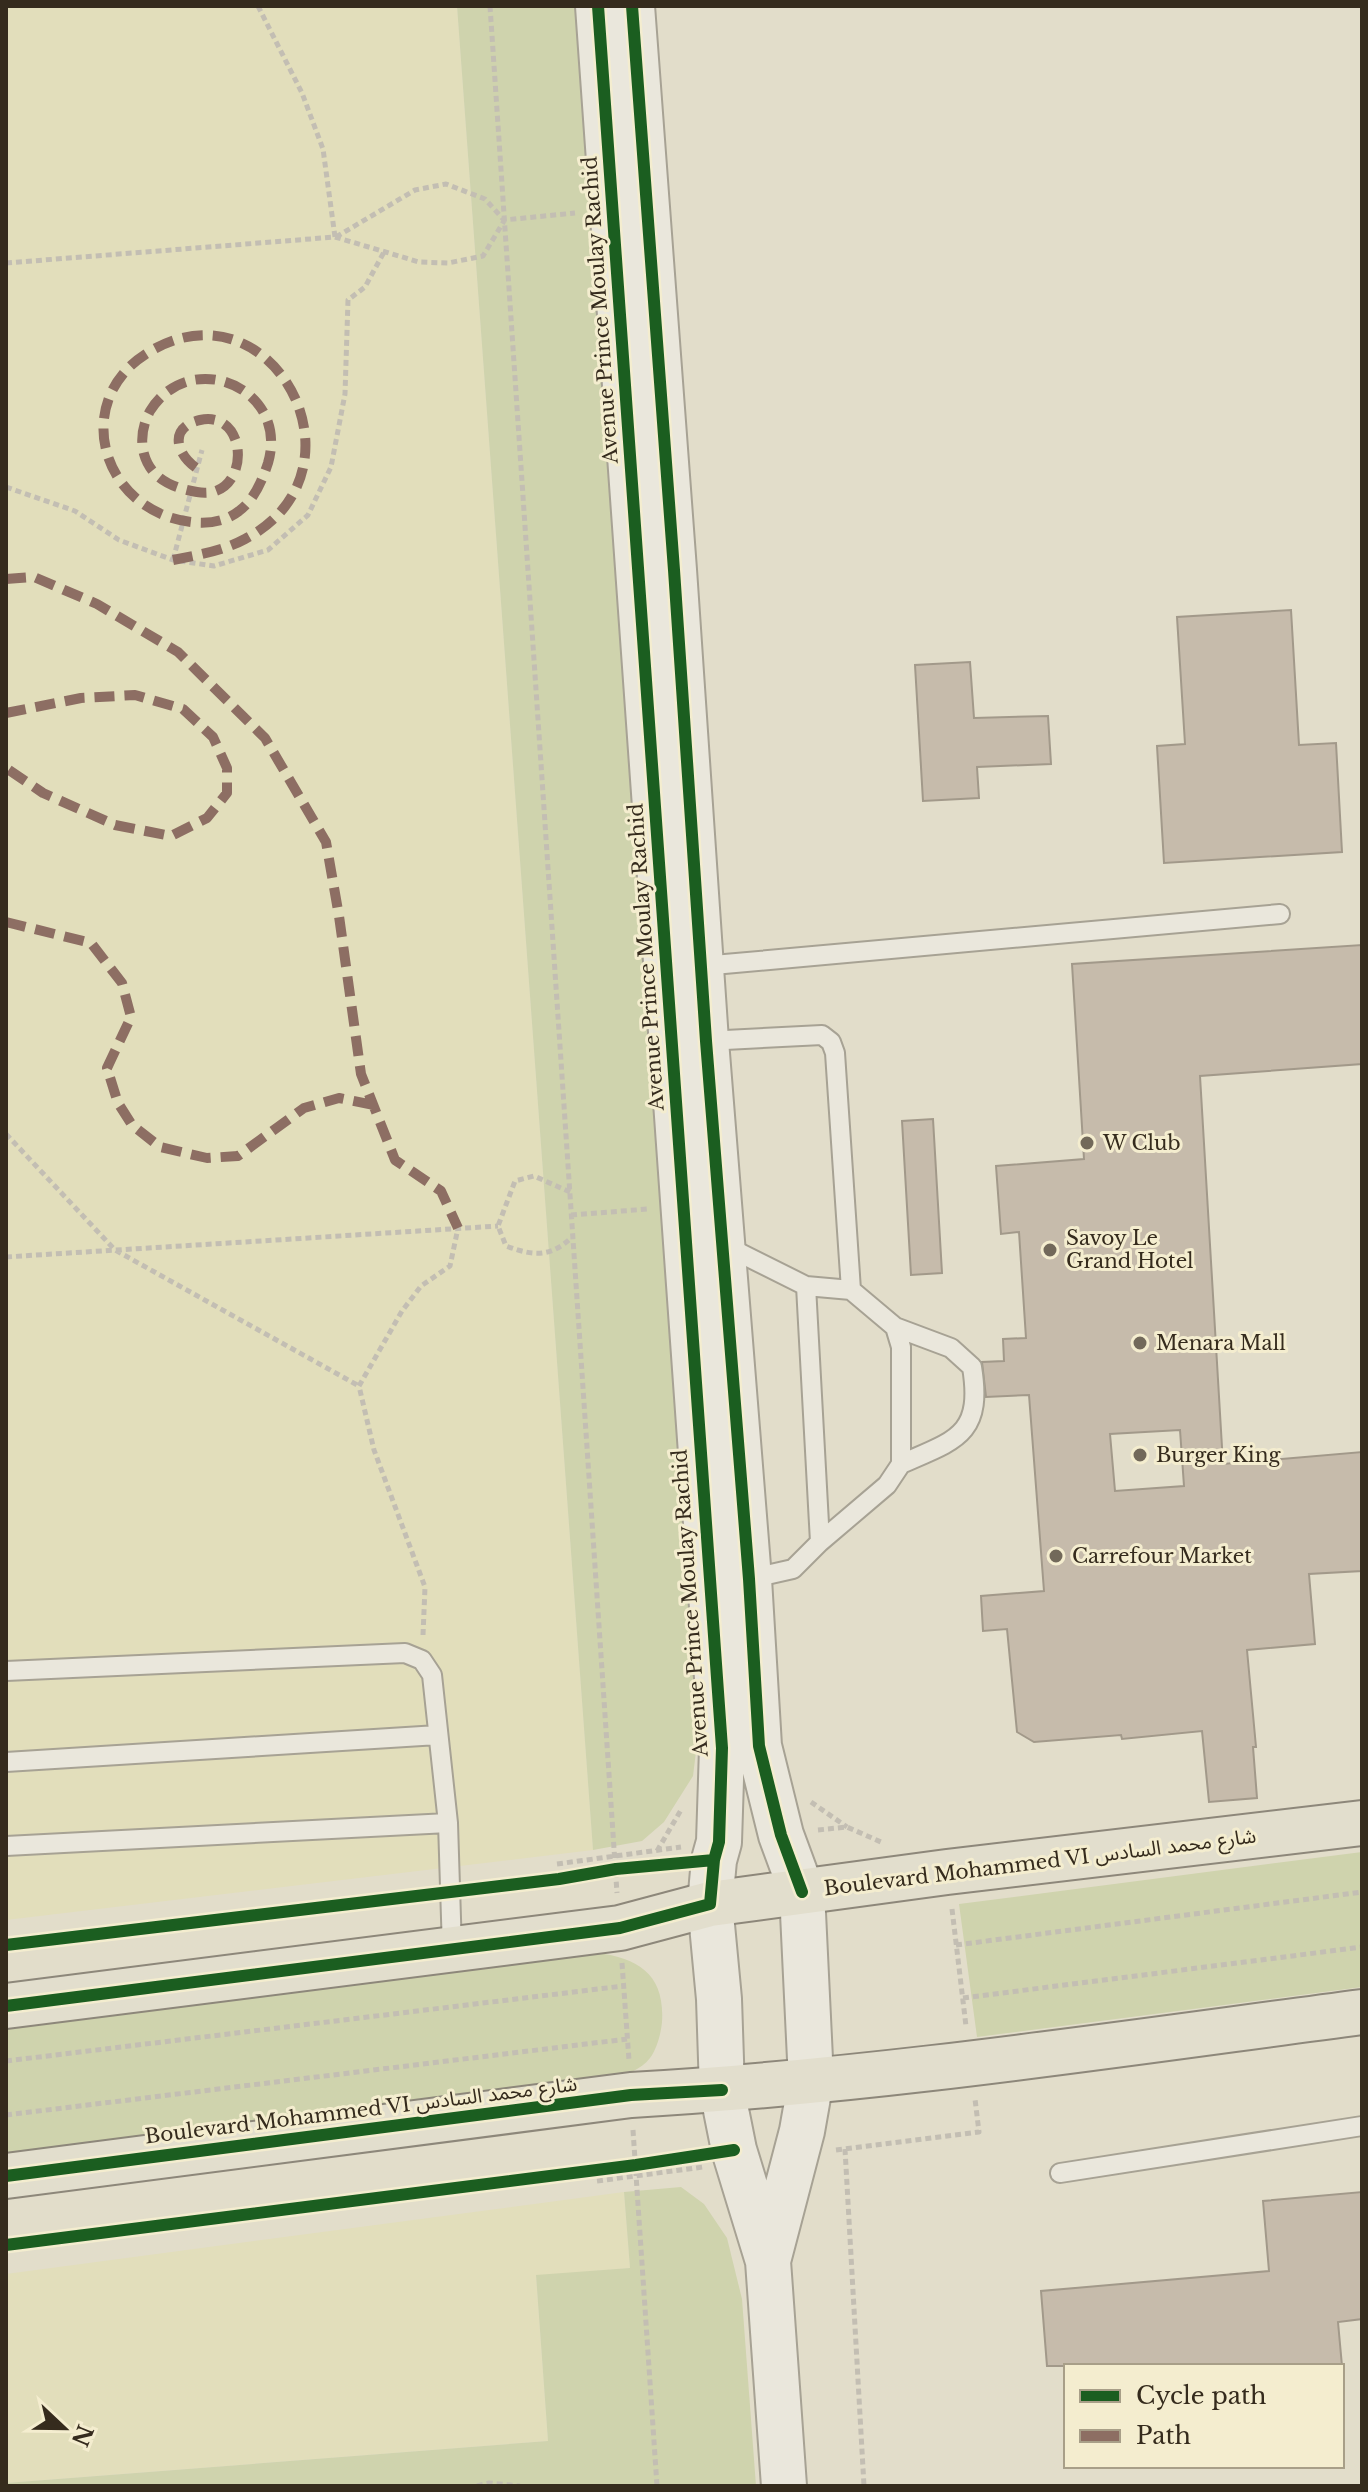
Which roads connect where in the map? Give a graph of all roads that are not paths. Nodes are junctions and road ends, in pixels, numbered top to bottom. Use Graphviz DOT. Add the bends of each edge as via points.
graph roads {
  1 [pos="598,6"];
  2 [pos="632,6"];
  3 [pos="1280,914"];
  4 [pos="702,966"];
  5 [pos="706,1041"];
  6 [pos="722,1244"];
  7 [pos="806,1286"];
  8 [pos="851,1290"];
  9 [pos="895,1327"];
  10 [pos="901,1464"];
  11 [pos="820,1542"];
  12 [pos="749,1579"];
  13 [pos="6,1671"];
  14 [pos="438,1735"];
  15 [pos="6,1762"];
  16 [pos="448,1823"];
  17 [pos="1362,1823"];
  18 [pos="6,1846"];
  19 [pos="802,1892"];
  20 [pos="710,1904"];
  21 [pos="452,1950"];
  22 [pos="6,2006"];
  23 [pos="1362,2012"];
  24 [pos="811,2080"];
  25 [pos="722,2090"];
  26 [pos="1362,2126"];
  27 [pos="1060,2173"];
  28 [pos="6,2176"];
  29 [pos="768,2261"];
  30 [pos="784,2486"];
  1 -- 20 [label="street, Avenue Prince Moulay Rachid" via="722,1748 719,1842"];
  2 -- 4 [label="street, Avenue Prince Moulay Rachid"];
  3 -- 4 [label="lane"];
  4 -- 5 [label="street, Avenue Prince Moulay Rachid"];
  5 -- 6 [label="street, Avenue Prince Moulay Rachid"];
  5 -- 8 [label="lane" via="822,1035 831,1042"];
  6 -- 7 [label="lane"];
  6 -- 12 [label="street, Avenue Prince Moulay Rachid"];
  7 -- 8 [label="lane"];
  7 -- 11 [label="lane"];
  8 -- 9 [label="lane"];
  9 -- 10 [label="lane" via="901,1347"];
  9 -- 10 [label="lane" via="951,1348 972,1367 976,1394 967,1427 946,1445"];
  10 -- 11 [label="lane" via="887,1485"];
  11 -- 12 [label="lane" via="793,1569"];
  12 -- 19 [label="street, Avenue Prince Moulay Rachid" via="759,1746 781,1835"];
  13 -- 14 [label="lane" via="405,1653 422,1660 432,1675"];
  14 -- 15 [label="lane"];
  14 -- 16 [label="lane"];
  16 -- 18 [label="lane"];
  16 -- 21 [label="lane"];
  17 -- 19 [label="main road, Boulevard Mohammed VI شارع محمد السادس"];
  19 -- 20 [label="main road, Boulevard Mohammed VI شارع محمد السادس"];
  19 -- 24 [label="street, Avenue Prince Moulay Rachid"];
  20 -- 21 [label="main road, Boulevard Mohammed VI شارع محمد السادس" via="620,1928"];
  20 -- 25 [label="street, Avenue Prince Moulay Rachid"];
  21 -- 22 [label="main road, Boulevard Mohammed VI شارع محمد السادس"];
  23 -- 24 [label="main road, Boulevard Mohammed VI شارع محمد السادس"];
  24 -- 25 [label="main road, Boulevard Mohammed VI شارع محمد السادس"];
  24 -- 29 [label="street, Avenue Prince Moulay Rachid"];
  25 -- 28 [label="main road, Boulevard Mohammed VI شارع محمد السادس" via="631,2095"];
  25 -- 29 [label="street, Avenue Prince Moulay Rachid"];
  26 -- 27 [label="lane"];
  29 -- 30 [label="street, Avenue Prince Moulay Rachid"];
}
